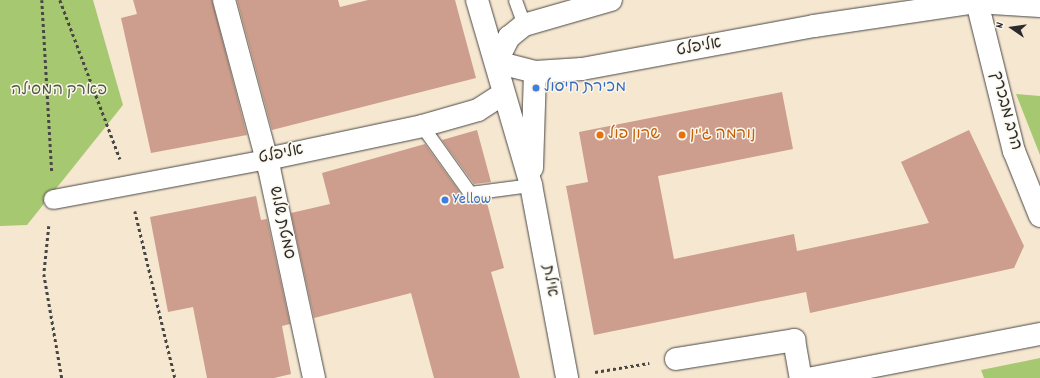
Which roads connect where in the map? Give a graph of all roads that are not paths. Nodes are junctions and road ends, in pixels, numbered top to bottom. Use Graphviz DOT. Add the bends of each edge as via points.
graph roads {
  1 [pos="224,0"];
  2 [pos="478,0"];
  3 [pos="515,0"];
  4 [pos="611,0"];
  5 [pos="977,2"];
  6 [pos="1040,6"];
  7 [pos="524,25"];
  8 [pos="496,62"];
  9 [pos="535,72"];
  10 [pos="503,94"];
  11 [pos="422,126"];
  12 [pos="267,158"];
  13 [pos="531,185"];
  14 [pos="53,199"];
  15 [pos="1040,216"];
  16 [pos="1040,334"];
  17 [pos="676,358"];
  18 [pos="567,377"];
  19 [pos="314,378"];
  20 [pos="801,378"];
  21 [pos="813,378"];
  1 -- 12 [label="street, סמטת שלוש"];
  2 -- 8 [label="street, אילת"];
  3 -- 7 [label="lane"];
  4 -- 7 [label="street"];
  5 -- 6 [label="street, אליפלט"];
  5 -- 9 [label="street, אליפלט" via="814,26 582,70"];
  5 -- 15 [label="street, הרב מבכרך" via="1014,151"];
  7 -- 8 [label="street" via="509,37"];
  8 -- 9 [label="street, אליפלט"];
  8 -- 10 [label="street, אילת"];
  9 -- 13 [label="street, אילת"];
  10 -- 11 [label="street, אליפלט" via="478,110"];
  10 -- 13 [label="street, אילת"];
  11 -- 12 [label="street, אליפלט"];
  11 -- 13 [label="lane" via="470,192"];
  12 -- 14 [label="street, אליפלט"];
  12 -- 19 [label="street, סמטת שלוש"];
  13 -- 18 [label="street, אילת"];
  16 -- 21 [label="street"];
  17 -- 20 [label="street" via="794,340"];
}
